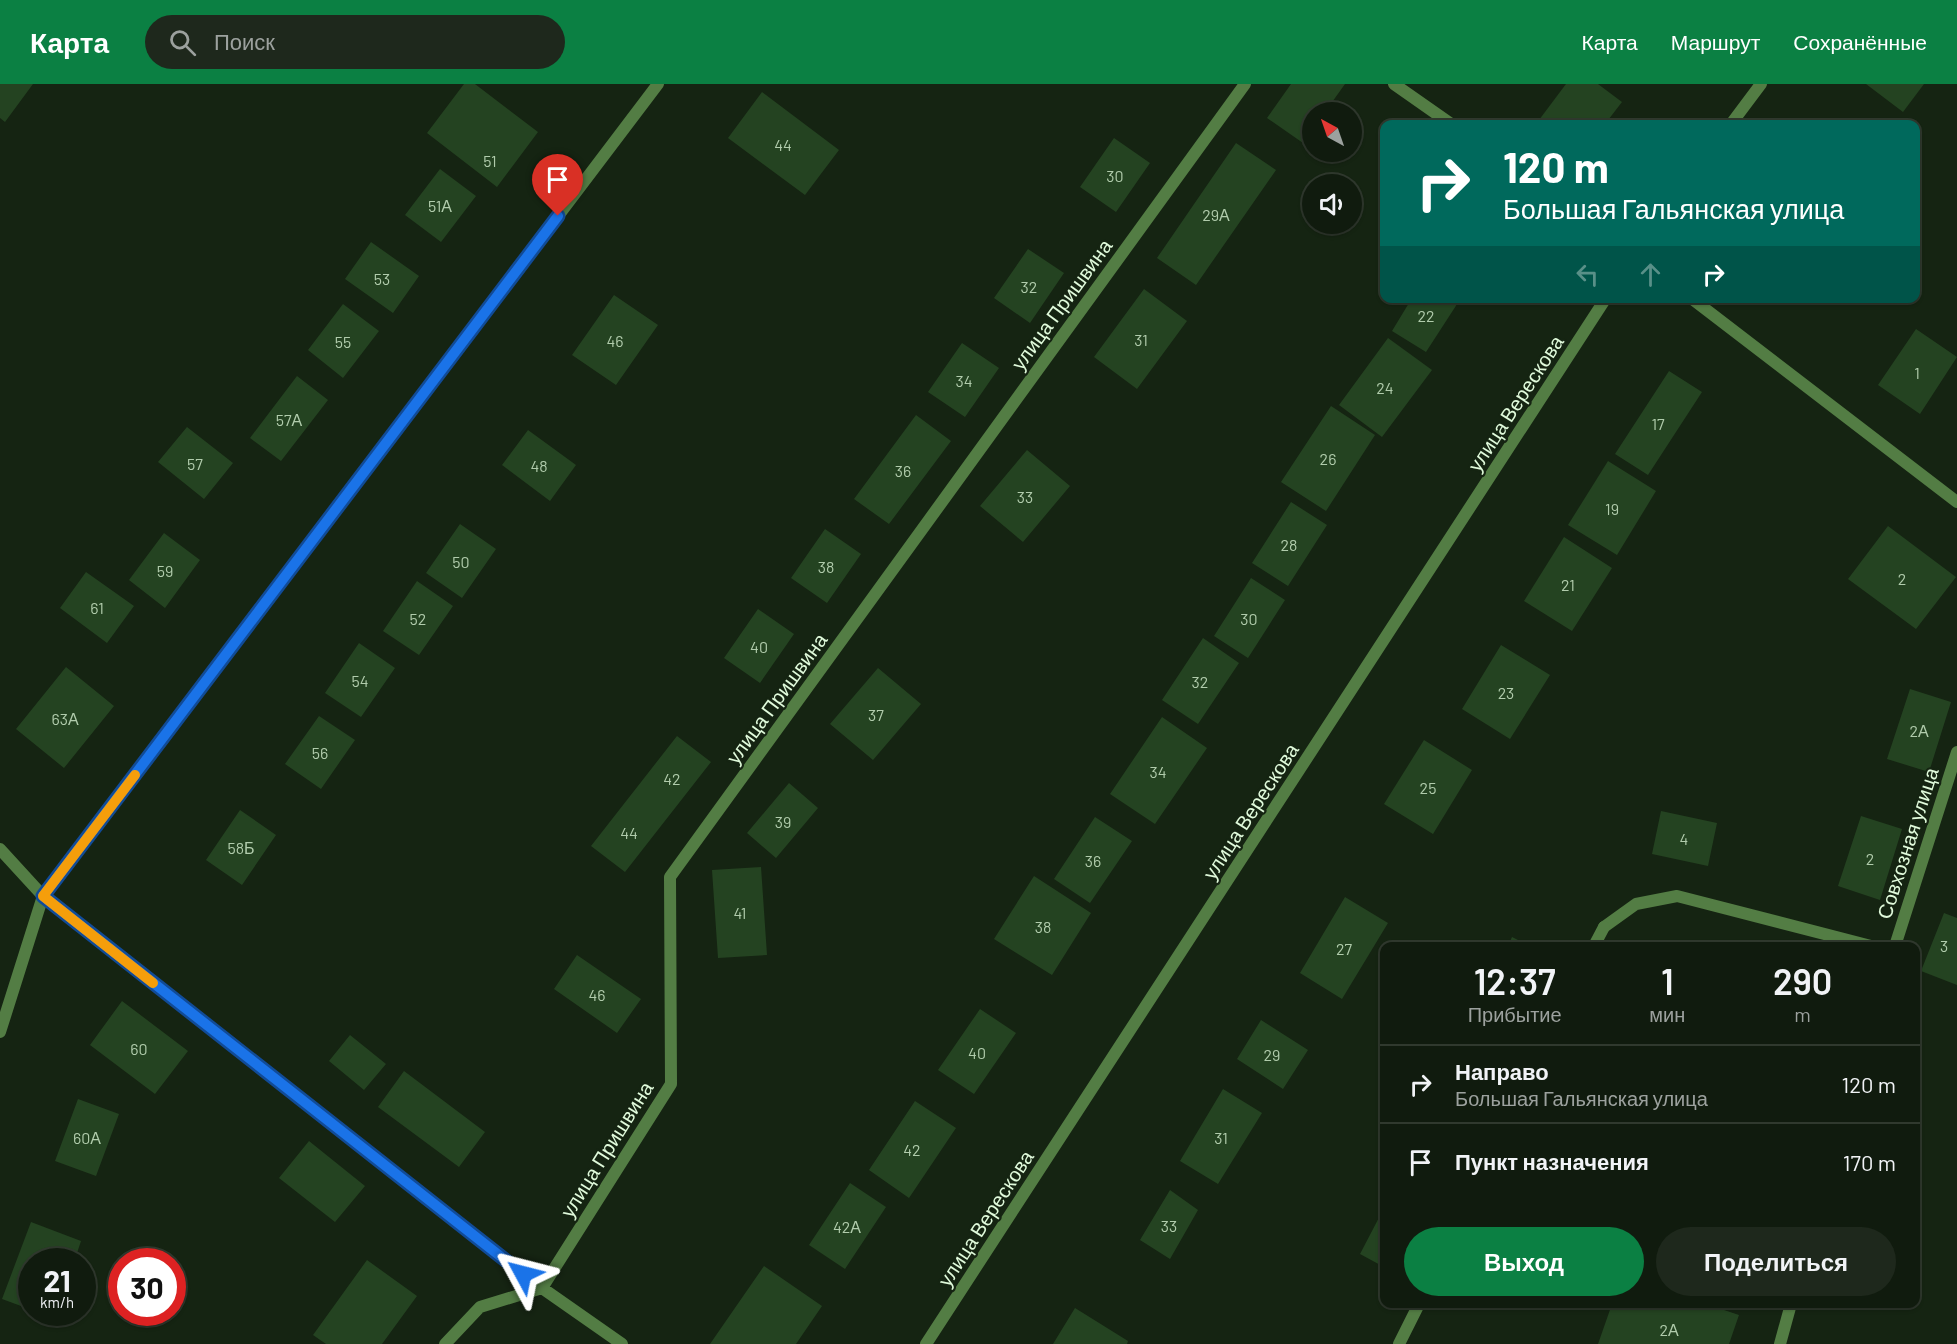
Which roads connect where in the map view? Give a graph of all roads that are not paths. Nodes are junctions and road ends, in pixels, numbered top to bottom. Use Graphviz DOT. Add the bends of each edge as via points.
graph roads {
  1 [pos="658,84"];
  2 [pos="1245,84"];
  3 [pos="1394,84"];
  4 [pos="1761,84"];
  5 [pos="1445,120"];
  6 [pos="1734,120"];
  7 [pos="1603,303"];
  8 [pos="1698,303"];
  9 [pos="1957,502"];
  10 [pos="1957,752"];
  11 [pos="0,849"];
  12 [pos="43,896"];
  13 [pos="1596,942"];
  14 [pos="1855,942"];
  15 [pos="1896,942"];
  16 [pos="0,1032"];
  17 [pos="542,1288"];
  18 [pos="1417,1308"];
  19 [pos="1790,1308"];
  20 [pos="445,1344"];
  21 [pos="622,1344"];
  22 [pos="926,1344"];
  23 [pos="1399,1344"];
  24 [pos="1780,1344"];
  1 -- 12 [label="street"];
  2 -- 17 [label="street, улица Пришвина" via="670,877 671,1084"];
  3 -- 5 [label="street"];
  4 -- 6 [label="street"];
  7 -- 22 [label="street, улица Верескова"];
  8 -- 9 [label="street"];
  10 -- 15 [label="street, Совхозная улица"];
  11 -- 12 [label="street"];
  12 -- 16 [label="street"];
  12 -- 17 [label="street"];
  13 -- 14 [label="street" via="1604,927 1636,904 1677,896"];
  17 -- 20 [label="street" via="480,1307"];
  17 -- 21 [label="street"];
  18 -- 23 [label="street"];
  19 -- 24 [label="street"];
}
